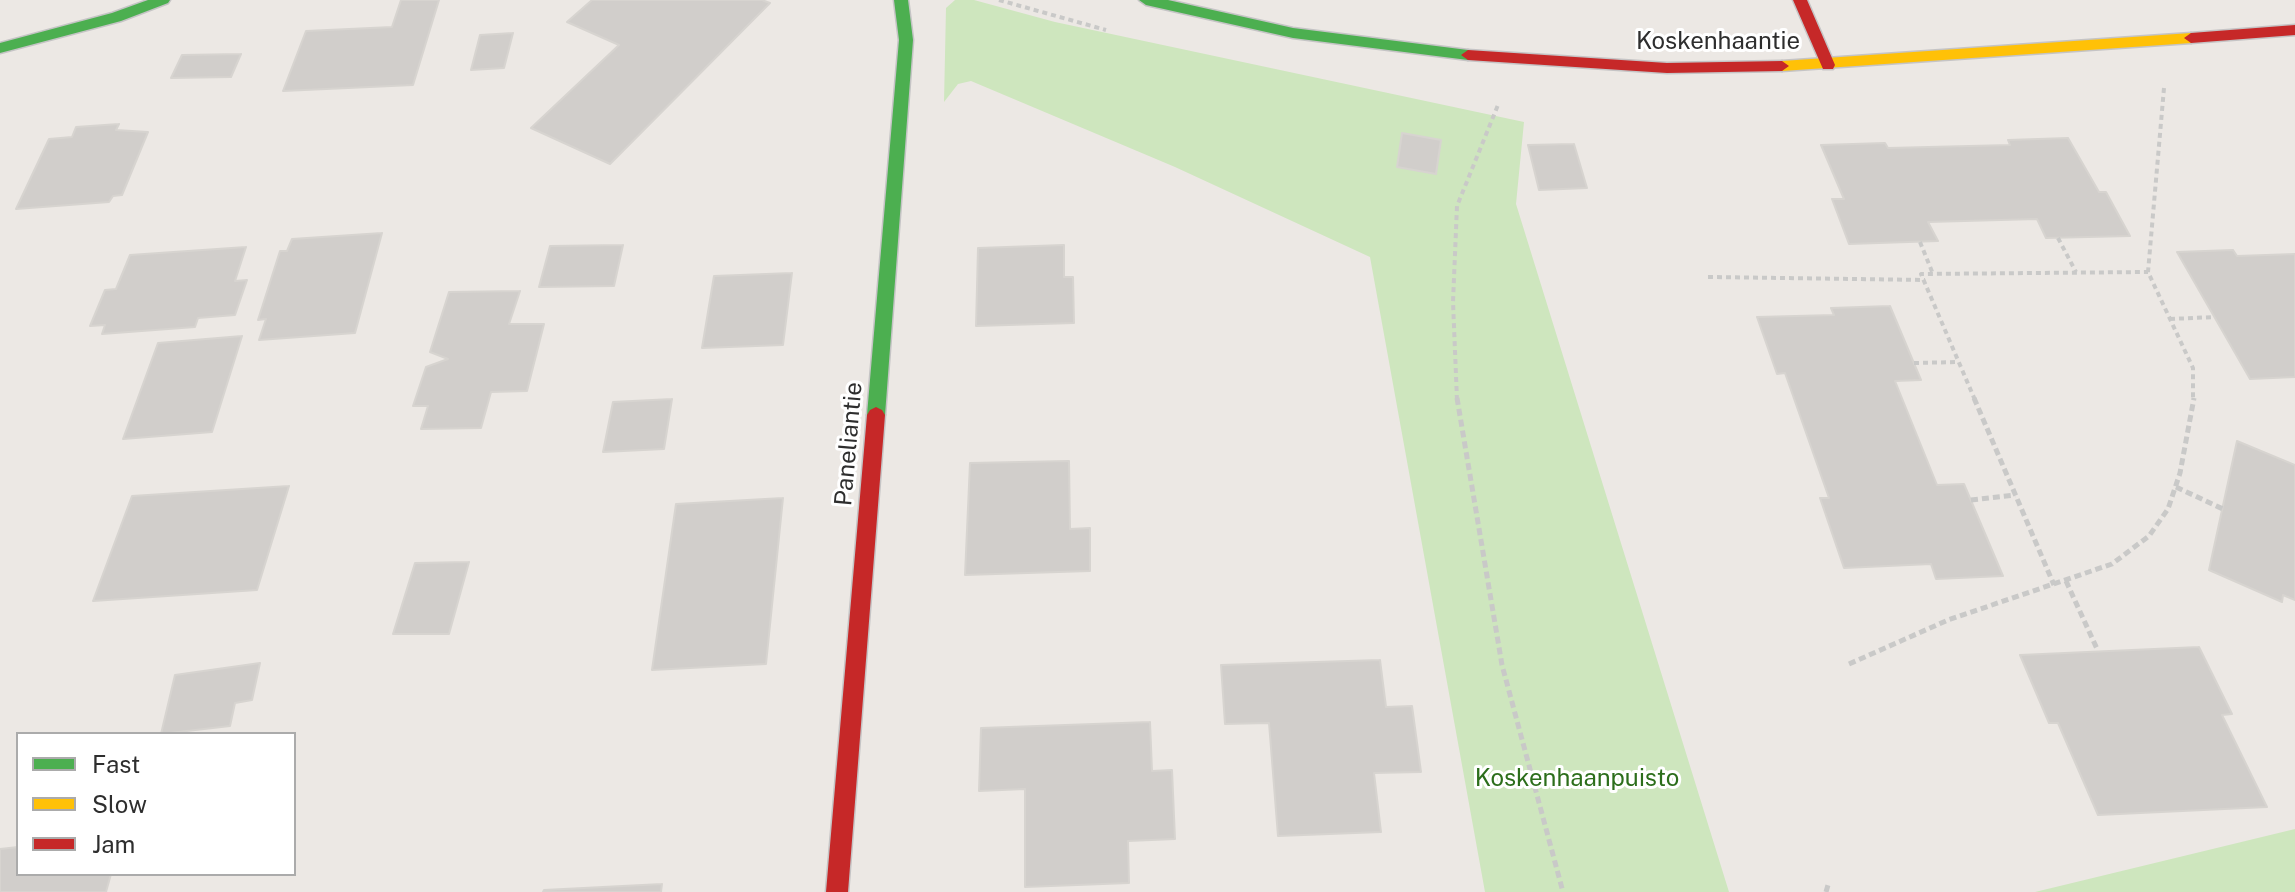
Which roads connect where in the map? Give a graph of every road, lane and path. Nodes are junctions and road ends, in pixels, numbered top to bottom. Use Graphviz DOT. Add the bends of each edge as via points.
graph roads {
  1 [pos="163,0"];
  2 [pos="901,0"];
  3 [pos="1146,0"];
  4 [pos="1800,0"];
  5 [pos="2295,30"];
  6 [pos="0,48"];
  7 [pos="1828,65"];
  8 [pos="2165,79"];
  9 [pos="1500,99"];
  10 [pos="2058,238"];
  11 [pos="1920,242"];
  12 [pos="2076,272"];
  13 [pos="2148,272"];
  14 [pos="1933,274"];
  15 [pos="1708,277"];
  16 [pos="1925,280"];
  17 [pos="2215,317"];
  18 [pos="2170,319"];
  19 [pos="1959,362"];
  20 [pos="1914,363"];
  21 [pos="2176,487"];
  22 [pos="2015,495"];
  23 [pos="1971,500"];
  24 [pos="2223,509"];
  25 [pos="2066,581"];
  26 [pos="2054,585"];
  27 [pos="2098,651"];
  28 [pos="1849,664"];
  29 [pos="837,892"];
  30 [pos="1563,892"];
  1 -- 6 [label="street"];
  2 -- 29 [label="street, Paneliantie" via="906,40"];
  3 -- 7 [label="street, Koskenhaantie" via="1293,33 1420,51 1588,65"];
  4 -- 7 [label="street"];
  5 -- 7 [label="street, Koskenhaantie"];
  8 -- 13 [label="path"];
  9 -- 30 [label="path" via="1457,206 1457,405 1502,665"];
  10 -- 12 [label="path"];
  11 -- 14 [label="path"];
  12 -- 13 [label="path"];
  12 -- 14 [label="path"];
  13 -- 18 [label="path"];
  14 -- 16 [label="path" via="1921,274"];
  15 -- 16 [label="path"];
  16 -- 19 [label="path"];
  17 -- 18 [label="path"];
  18 -- 21 [label="path" via="2193,368 2195,392"];
  19 -- 20 [label="path"];
  19 -- 22 [label="path"];
  21 -- 24 [label="path"];
  21 -- 25 [label="path" via="2149,536 2112,564"];
  22 -- 23 [label="path"];
  22 -- 26 [label="path"];
  25 -- 26 [label="path"];
  25 -- 27 [label="path"];
  26 -- 28 [label="path" via="1948,620"];
}
